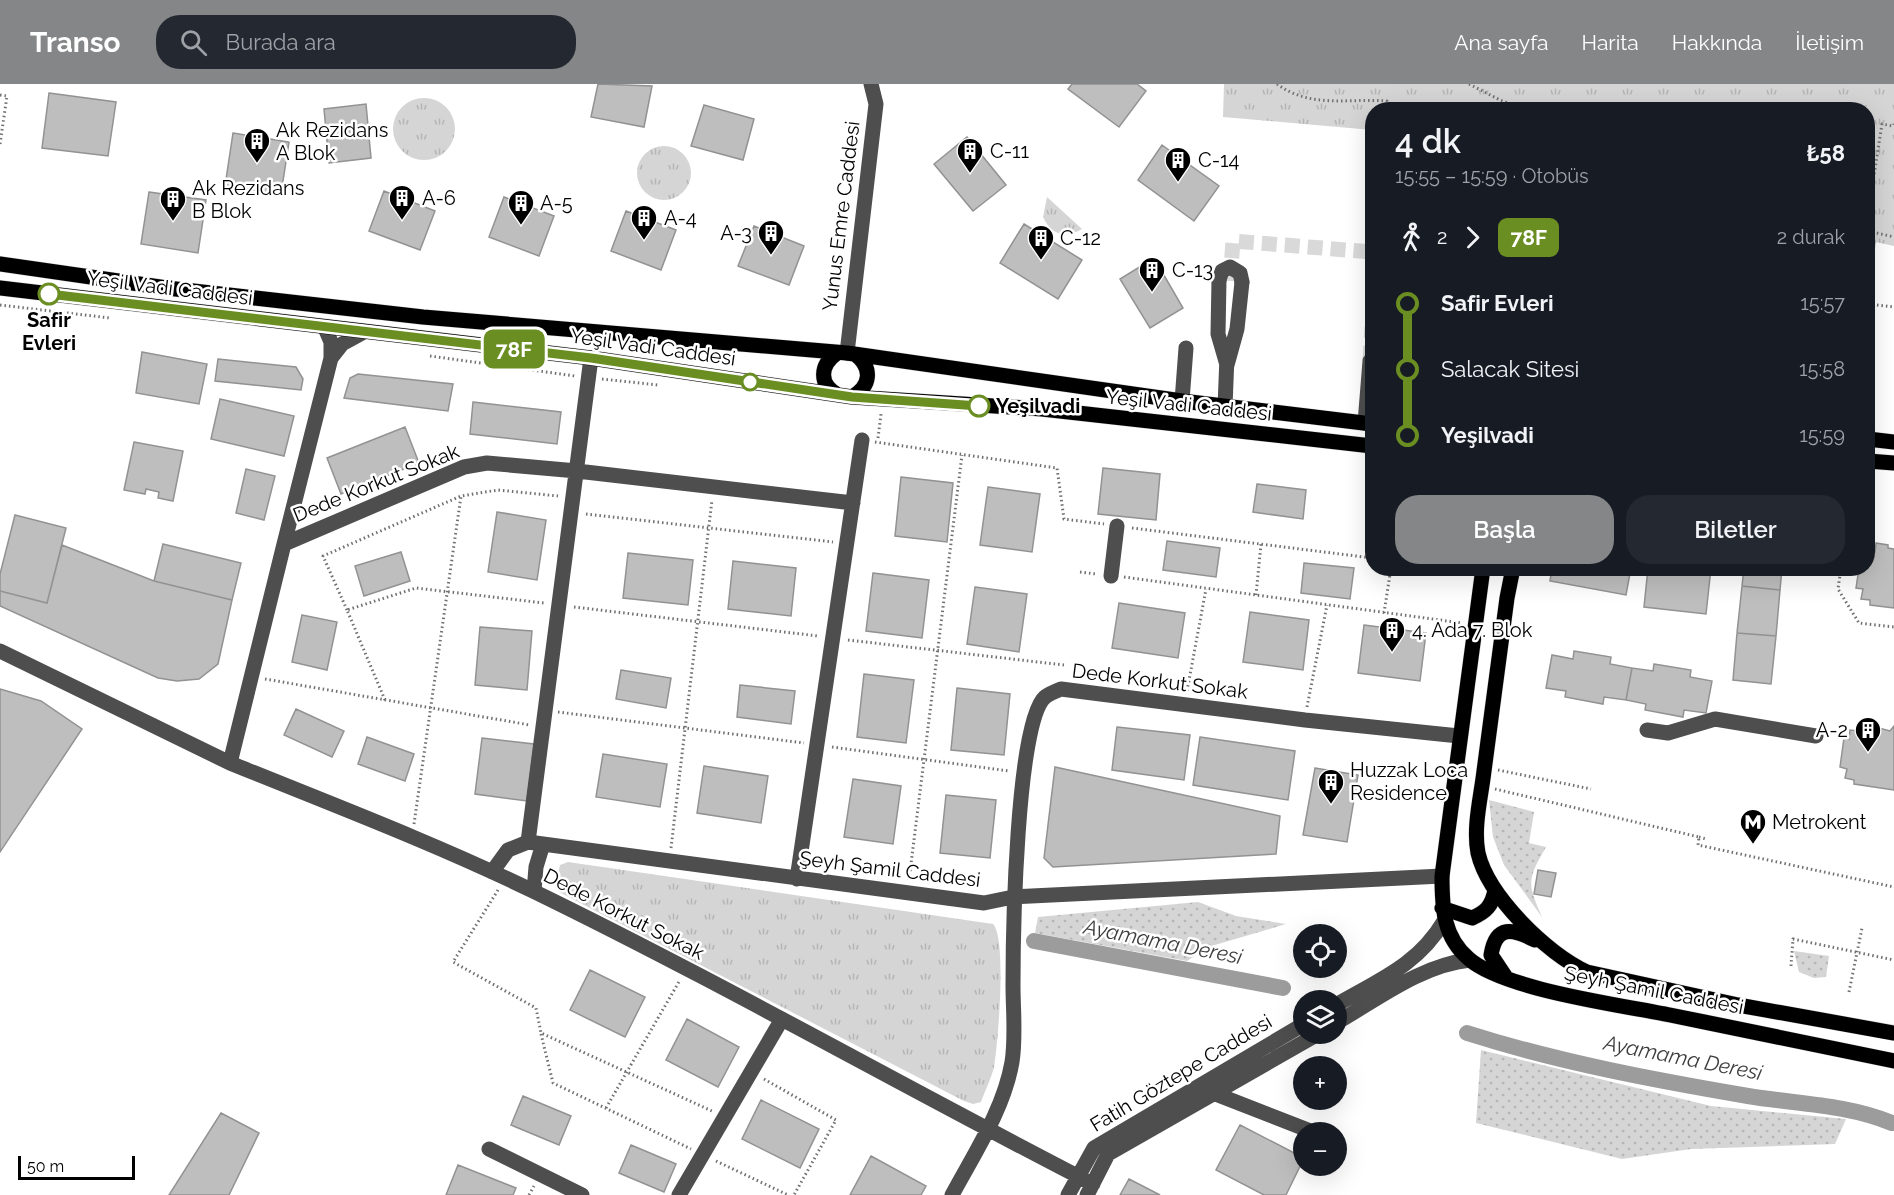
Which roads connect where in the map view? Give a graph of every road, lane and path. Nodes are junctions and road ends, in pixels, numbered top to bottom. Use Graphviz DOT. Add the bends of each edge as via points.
graph roads {
  1 [pos="871,84"];
  2 [pos="1278,84"];
  3 [pos="1468,84"];
  4 [pos="0,95"];
  5 [pos="1388,102"];
  6 [pos="1505,102"];
  7 [pos="1894,124"];
  8 [pos="1,129"];
  9 [pos="0,144"];
  10 [pos="1875,169"];
  11 [pos="1875,233"];
  12 [pos="1894,237"];
  13 [pos="0,264"];
  14 [pos="0,288"];
  15 [pos="1875,305"];
  16 [pos="1894,307"];
  17 [pos="325,328"];
  18 [pos="364,332"];
  19 [pos="1226,335"];
  20 [pos="1186,348"];
  21 [pos="846,354"];
  22 [pos="331,358"];
  23 [pos="591,358"];
  24 [pos="1227,365"];
  25 [pos="845,396"];
  26 [pos="1182,401"];
  27 [pos="1226,407"];
  28 [pos="881,408"];
  29 [pos="1365,423"];
  30 [pos="1875,440"];
  31 [pos="869,441"];
  32 [pos="1894,442"];
  33 [pos="1365,445"];
  34 [pos="962,454"];
  35 [pos="1875,462"];
  36 [pos="1894,463"];
  37 [pos="577,471"];
  38 [pos="714,486"];
  39 [pos="461,496"];
  40 [pos="853,503"];
  41 [pos="573,505"];
  42 [pos="1117,526"];
  43 [pos="708,528"];
  44 [pos="284,544"];
  45 [pos="847,544"];
  46 [pos="1261,544"];
  47 [pos="1365,557"];
  48 [pos="1080,572"];
  49 [pos="1111,576"];
  50 [pos="1390,576"];
  51 [pos="1475,576"];
  52 [pos="1511,576"];
  53 [pos="1840,576"];
  54 [pos="1206,589"];
  55 [pos="447,592"];
  56 [pos="1256,595"];
  57 [pos="561,605"];
  58 [pos="1327,605"];
  59 [pos="347,610"];
  60 [pos="1384,613"];
  61 [pos="697,622"];
  62 [pos="1462,623"];
  63 [pos="1894,627"];
  64 [pos="834,638"];
  65 [pos="937,650"];
  66 [pos="0,651"];
  67 [pos="1064,665"];
  68 [pos="251,677"];
  69 [pos="385,700"];
  70 [pos="1184,705"];
  71 [pos="430,709"];
  72 [pos="547,711"];
  73 [pos="1305,720"];
  74 [pos="545,727"];
  75 [pos="685,729"];
  76 [pos="1647,730"];
  77 [pos="1459,736"];
  78 [pos="1816,736"];
  79 [pos="817,745"];
  80 [pos="924,759"];
  81 [pos="230,763"];
  82 [pos="1024,772"];
  83 [pos="1591,789"];
  84 [pos="412,837"];
  85 [pos="1699,837"];
  86 [pos="1706,839"];
  87 [pos="536,843"];
  88 [pos="669,862"];
  89 [pos="499,875"];
  90 [pos="1442,876"];
  91 [pos="796,879"];
  92 [pos="1894,887"];
  93 [pos="1495,890"];
  94 [pos="534,891"];
  95 [pos="907,893"];
  96 [pos="1013,897"];
  97 [pos="1443,915"];
  98 [pos="1862,928"];
  99 [pos="1544,945"];
  100 [pos="1857,952"];
  101 [pos="1470,960"];
  102 [pos="1894,960"];
  103 [pos="1791,966"];
  104 [pos="686,969"];
  105 [pos="1505,977"];
  106 [pos="1849,992"];
  107 [pos="1347,999"];
  108 [pos="1347,1017"];
  109 [pos="782,1019"];
  110 [pos="1293,1031"];
  111 [pos="541,1033"];
  112 [pos="1894,1033"];
  113 [pos="1298,1044"];
  114 [pos="1894,1061"];
  115 [pos="627,1072"];
  116 [pos="750,1072"];
  117 [pos="1209,1088"];
  118 [pos="606,1108"];
  119 [pos="724,1116"];
  120 [pos="1293,1124"];
  121 [pos="987,1129"];
  122 [pos="489,1149"];
  123 [pos="702,1154"];
  124 [pos="1078,1177"];
  125 [pos="1090,1190"];
  126 [pos="582,1195"];
  127 [pos="679,1195"];
  128 [pos="788,1195"];
  129 [pos="794,1195"];
  130 [pos="952,1195"];
  131 [pos="1068,1195"];
  1 -- 21 [label="street, Yunus Emre Caddesi" via="876,104"];
  2 -- 5 [label="path" via="1301,98 1315,101"];
  3 -- 6 [label="path"];
  4 -- 8 [label="path" via="7,96"];
  7 -- 10 [label="path" via="1882,124"];
  8 -- 9 [label="path"];
  11 -- 12 [label="path"];
  13 -- 21 [label="main road, Yeşil Vadi Caddesi" via="423,317"];
  14 -- 17 [label="main road, Yeşil Vadi Caddesi"];
  15 -- 16 [label="path"];
  17 -- 18 [label="main road, Yeşil Vadi Caddesi"];
  17 -- 22 [label="street" via="332,342"];
  18 -- 22 [label="street" via="342,344"];
  18 -- 23 [label="main road, Yeşil Vadi Caddesi"];
  19 -- 24 [label="street"];
  20 -- 26 [label="street"];
  21 -- 25 [label="main road" via="864,362 868,375 864,388"];
  21 -- 25 [label="main road" via="827,362 823,374 826,387"];
  21 -- 26 [label="main road, Yeşil Vadi Caddesi"];
  22 -- 44 [label="street"];
  23 -- 25 [label="main road, Yeşil Vadi Caddesi"];
  23 -- 37 [label="street"];
  24 -- 24 [label="street, bridge" via="1237,329 1242,282 1240,273 1230,267 1222,271 1219,280 1218,334"];
  24 -- 27 [label="street"];
  25 -- 33 [label="main road, Yeşil Vadi Caddesi" via="1042,410"];
  26 -- 27 [label="main road, Yeşil Vadi Caddesi"];
  27 -- 29 [label="main road, Yeşil Vadi Caddesi"];
  28 -- 31 [label="path"];
  30 -- 32 [label="main road"];
  31 -- 34 [label="path"];
  31 -- 40 [label="street"];
  34 -- 42 [label="path" via="1057,468 1064,519"];
  34 -- 65 [label="path"];
  35 -- 36 [label="main road"];
  37 -- 38 [label="street, Dede Korkut Sokak"];
  37 -- 41 [label="street"];
  37 -- 44 [label="street, Dede Korkut Sokak" via="487,463 464,467"];
  38 -- 40 [label="street, Dede Korkut Sokak"];
  38 -- 43 [label="path"];
  39 -- 41 [label="path" via="498,490"];
  39 -- 55 [label="path"];
  39 -- 59 [label="path" via="323,556"];
  40 -- 45 [label="street"];
  41 -- 43 [label="path"];
  41 -- 57 [label="street"];
  42 -- 46 [label="path"];
  42 -- 49 [label="street"];
  43 -- 45 [label="path"];
  43 -- 61 [label="path"];
  44 -- 68 [label="street, Dede Korkut Sokak"];
  45 -- 64 [label="street"];
  46 -- 47 [label="path"];
  46 -- 56 [label="path"];
  48 -- 49 [label="path"];
  49 -- 54 [label="path"];
  50 -- 60 [label="path"];
  51 -- 77 [label="main road"];
  52 -- 93 [label="main road, Şeyh Şamil Caddesi" via="1476,832 1484,872"];
  53 -- 63 [label="path" via="1839,589 1859,623"];
  54 -- 56 [label="path"];
  54 -- 70 [label="path"];
  55 -- 57 [label="path"];
  55 -- 59 [label="path" via="416,588"];
  55 -- 71 [label="path"];
  56 -- 58 [label="path"];
  57 -- 61 [label="path"];
  57 -- 72 [label="street"];
  58 -- 60 [label="path"];
  58 -- 73 [label="path"];
  59 -- 69 [label="path"];
  60 -- 62 [label="path"];
  61 -- 64 [label="path"];
  61 -- 75 [label="path"];
  64 -- 65 [label="path"];
  64 -- 79 [label="street"];
  65 -- 67 [label="path"];
  65 -- 80 [label="path"];
  66 -- 81 [label="street, Dede Korkut Sokak"];
  68 -- 69 [label="path"];
  68 -- 81 [label="street, Dede Korkut Sokak"];
  69 -- 71 [label="path"];
  70 -- 73 [label="street, Dede Korkut Sokak"];
  70 -- 82 [label="street, Dede Korkut Sokak" via="1061,689 1044,698 1032,726"];
  71 -- 74 [label="path"];
  71 -- 84 [label="path"];
  72 -- 74 [label="street"];
  72 -- 75 [label="path"];
  73 -- 77 [label="street, Dede Korkut Sokak"];
  74 -- 87 [label="street"];
  75 -- 79 [label="path"];
  75 -- 88 [label="path"];
  76 -- 78 [label="street" via="1668,733 1715,719"];
  77 -- 90 [label="main road"];
  79 -- 80 [label="path"];
  79 -- 91 [label="street"];
  80 -- 82 [label="path"];
  80 -- 95 [label="path"];
  81 -- 84 [label="street, Dede Korkut Sokak"];
  82 -- 96 [label="street, Dede Korkut Sokak"];
  83 -- 85 [label="path" via="1498,770 1494,789"];
  84 -- 89 [label="street, Dede Korkut Sokak"];
  85 -- 86 [label="path"];
  85 -- 92 [label="path" via="1698,845"];
  87 -- 88 [label="street, Şeyh Şamil Caddesi"];
  87 -- 89 [label="street" via="508,850"];
  87 -- 94 [label="street"];
  88 -- 91 [label="street, Şeyh Şamil Caddesi"];
  89 -- 94 [label="street, Dede Korkut Sokak"];
  89 -- 111 [label="path" via="453,962 536,1008"];
  90 -- 96 [label="street, Şeyh Şamil Caddesi"];
  90 -- 97 [label="main road"];
  91 -- 95 [label="street, Şeyh Şamil Caddesi"];
  93 -- 97 [label="main road" via="1492,903 1483,914 1472,918"];
  93 -- 99 [label="main road, Şeyh Şamil Caddesi"];
  94 -- 104 [label="street, Dede Korkut Sokak"];
  95 -- 96 [label="street, Şeyh Şamil Caddesi" via="984,903"];
  96 -- 121 [label="street, Dede Korkut Sokak" via="1012,1062"];
  97 -- 101 [label="main road, Şeyh Şamil Caddesi" via="1452,940"];
  97 -- 107 [label="street" via="1431,943 1416,958"];
  98 -- 100 [label="path"];
  99 -- 105 [label="main road" via="1519,932 1500,934 1491,955"];
  99 -- 112 [label="main road, Şeyh Şamil Caddesi" via="1587,972"];
  100 -- 102 [label="path"];
  100 -- 103 [label="path" via="1793,939"];
  100 -- 106 [label="path"];
  101 -- 105 [label="main road, Şeyh Şamil Caddesi"];
  101 -- 108 [label="street" via="1432,969"];
  104 -- 109 [label="street, Dede Korkut Sokak"];
  104 -- 115 [label="path"];
  105 -- 114 [label="main road, Şeyh Şamil Caddesi" via="1547,990"];
  109 -- 116 [label="street"];
  109 -- 121 [label="street, Dede Korkut Sokak"];
  110 -- 117 [label="street, Fatih Göztepe Caddesi"];
  111 -- 115 [label="path"];
  111 -- 118 [label="path" via="553,1083"];
  113 -- 117 [label="street, Fatih Göztepe Caddesi"];
  115 -- 118 [label="path"];
  115 -- 119 [label="path"];
  116 -- 119 [label="street"];
  116 -- 129 [label="path" via="836,1120"];
  117 -- 120 [label="street"];
  117 -- 124 [label="street, Fatih Göztepe Caddesi" via="1094,1148"];
  117 -- 125 [label="street, Fatih Göztepe Caddesi" via="1108,1154"];
  118 -- 123 [label="path"];
  119 -- 123 [label="street"];
  121 -- 124 [label="street"];
  121 -- 130 [label="street, Dede Korkut Sokak"];
  122 -- 126 [label="street"];
  123 -- 127 [label="street"];
  123 -- 128 [label="path"];
  124 -- 125 [label="street"];
  124 -- 131 [label="street, Fatih Göztepe Caddesi"];
}
